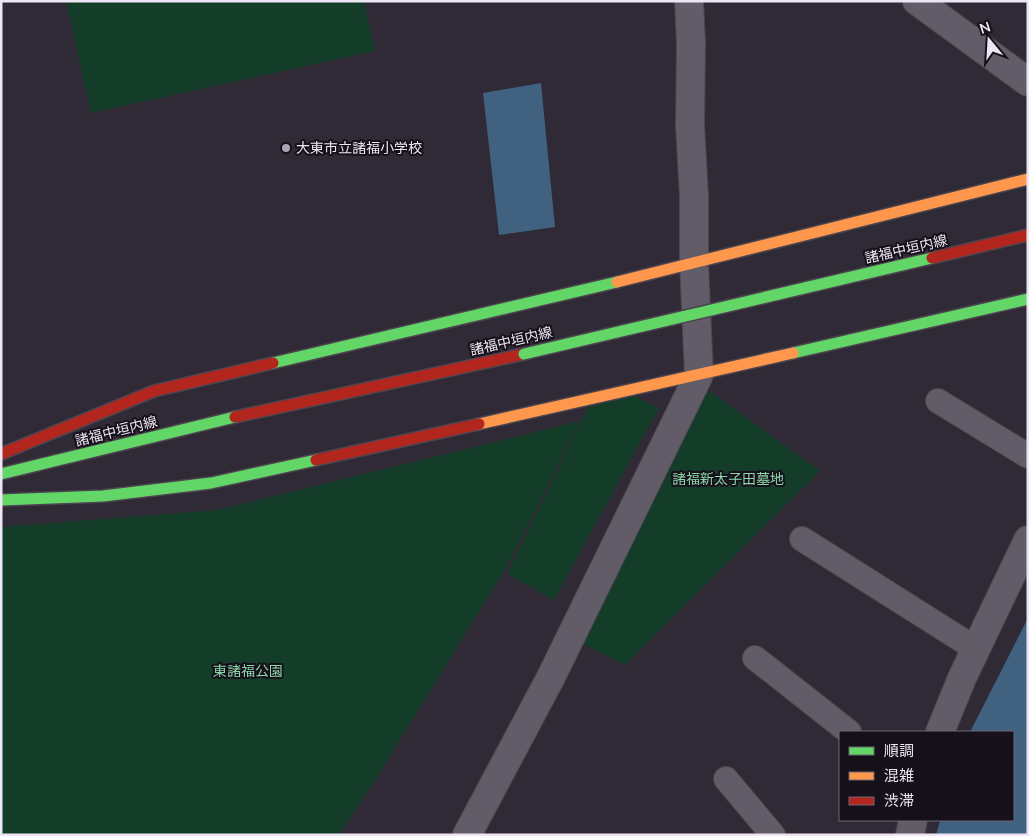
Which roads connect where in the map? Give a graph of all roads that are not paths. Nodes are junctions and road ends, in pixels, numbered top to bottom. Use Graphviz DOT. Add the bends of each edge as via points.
graph roads {
  1 [pos="689,1"];
  2 [pos="917,1"];
  3 [pos="1028,82"];
  4 [pos="1028,179"];
  5 [pos="1028,235"];
  6 [pos="694,264"];
  7 [pos="1028,300"];
  8 [pos="699,375"];
  9 [pos="938,401"];
  10 [pos="1,454"];
  11 [pos="1028,456"];
  12 [pos="1,474"];
  13 [pos="1,500"];
  14 [pos="802,539"];
  15 [pos="1028,540"];
  16 [pos="976,649"];
  17 [pos="756,658"];
  18 [pos="848,731"];
  19 [pos="940,731"];
  20 [pos="726,779"];
  21 [pos="913,821"];
  22 [pos="467,835"];
  23 [pos="773,835"];
  24 [pos="910,835"];
  1 -- 6 [label="street"];
  2 -- 3 [label="street"];
  4 -- 6 [label="street"];
  5 -- 12 [label="street, 諸福中垣内線, bridge"];
  6 -- 8 [label="street"];
  6 -- 10 [label="street" via="154,391"];
  7 -- 8 [label="street"];
  8 -- 13 [label="street" via="211,483 104,496"];
  8 -- 22 [label="street" via="551,677"];
  9 -- 11 [label="lane"];
  14 -- 16 [label="lane"];
  15 -- 16 [label="street"];
  16 -- 19 [label="street"];
  17 -- 18 [label="lane"];
  20 -- 23 [label="lane"];
  21 -- 24 [label="street"];
}
